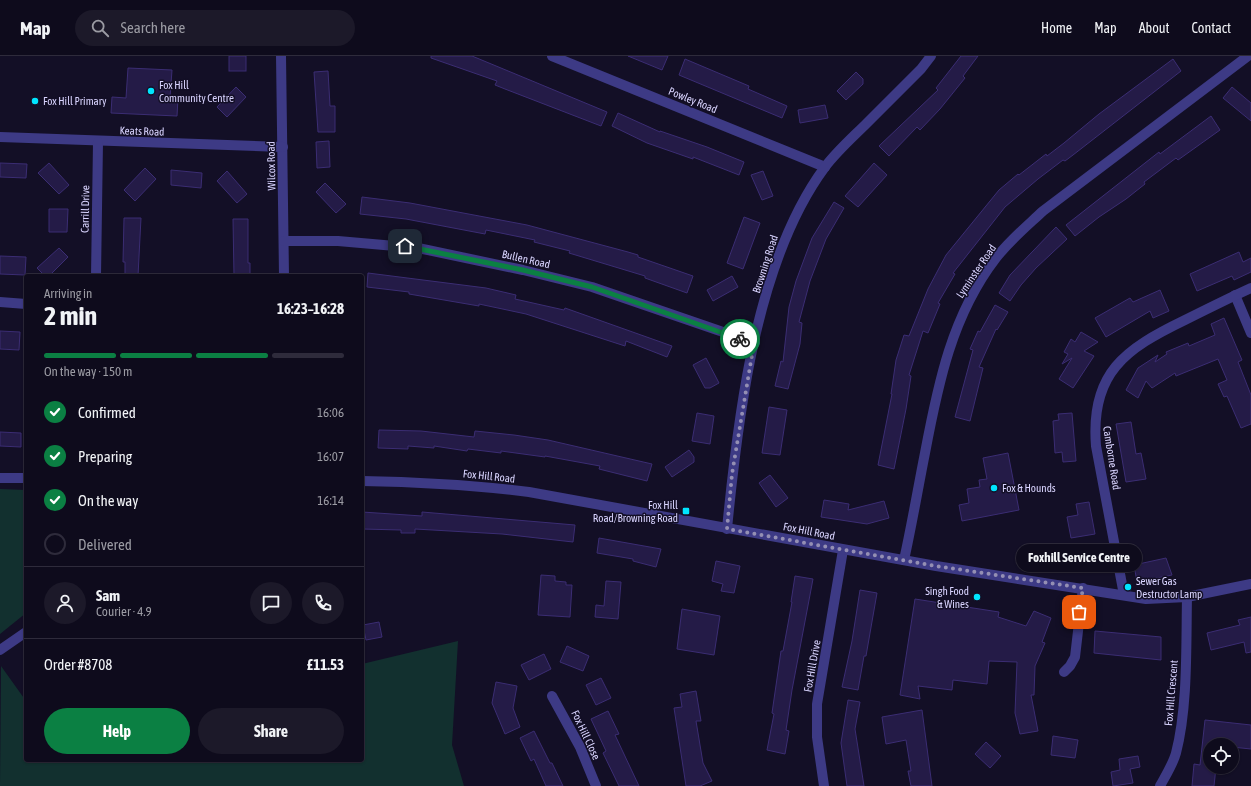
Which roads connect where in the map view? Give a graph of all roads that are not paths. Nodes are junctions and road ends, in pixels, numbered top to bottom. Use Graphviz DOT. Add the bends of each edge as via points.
graph roads {
  1 [pos="282,56"];
  2 [pos="552,56"];
  3 [pos="931,56"];
  4 [pos="567,59"];
  5 [pos="1248,60"];
  6 [pos="0,137"];
  7 [pos="98,142"];
  8 [pos="282,147"];
  9 [pos="825,167"];
  10 [pos="284,241"];
  11 [pos="96,274"];
  12 [pos="284,274"];
  13 [pos="1251,288"];
  14 [pos="1235,295"];
  15 [pos="0,302"];
  16 [pos="24,304"];
  17 [pos="1251,333"];
  18 [pos="754,343"];
  19 [pos="0,478"];
  20 [pos="24,478"];
  21 [pos="364,481"];
  22 [pos="727,529"];
  23 [pos="843,550"];
  24 [pos="904,560"];
  25 [pos="1251,584"];
  26 [pos="1083,588"];
  27 [pos="1124,595"];
  28 [pos="1187,597"];
  29 [pos="24,633"];
  30 [pos="0,650"];
  31 [pos="1064,672"];
  32 [pos="552,696"];
  33 [pos="596,786"];
  34 [pos="824,786"];
  35 [pos="1160,786"];
  1 -- 8 [label="street, Wilcox Road"];
  2 -- 4 [label="street, Powley Road"];
  3 -- 9 [label="street, Browning Road"];
  4 -- 9 [label="street, Powley Road"];
  5 -- 24 [label="street, Lyminster Road" via="1043,211 996,258 961,319 940,375"];
  6 -- 7 [label="street, Keats Road"];
  7 -- 8 [label="street, Keats Road"];
  7 -- 11 [label="street, Carrill Drive"];
  8 -- 10 [label="street, Wilcox Road"];
  9 -- 18 [label="street, Browning Road" via="781,247"];
  10 -- 12 [label="street, Wilcox Road"];
  10 -- 18 [label="street, Bullen Road" via="379,244 418,248 481,260 592,287"];
  13 -- 14 [label="street, Camborne Road"];
  14 -- 17 [label="street"];
  14 -- 27 [label="street, Camborne Road" via="1153,335 1129,352 1114,368 1102,387 1094,425 1096,446"];
  15 -- 16 [label="street"];
  18 -- 22 [label="street, Browning Road" via="732,474"];
  19 -- 20 [label="street"];
  21 -- 22 [label="street, Fox Hill Road" via="435,482 522,491"];
  22 -- 23 [label="street, Fox Hill Road"];
  23 -- 24 [label="street, Fox Hill Road"];
  23 -- 34 [label="street, Fox Hill Drive" via="817,704 817,737"];
  24 -- 26 [label="street, Fox Hill Road"];
  25 -- 28 [label="street, Fox Hill Road"];
  26 -- 27 [label="street, Fox Hill Road"];
  26 -- 31 [label="street" via="1075,657"];
  27 -- 28 [label="street, Fox Hill Road" via="1146,599"];
  28 -- 35 [label="street, Fox Hill Crescent" via="1181,722 1176,753"];
  29 -- 30 [label="street"];
  32 -- 33 [label="street, Fox Hill Close" via="580,747"];
}
